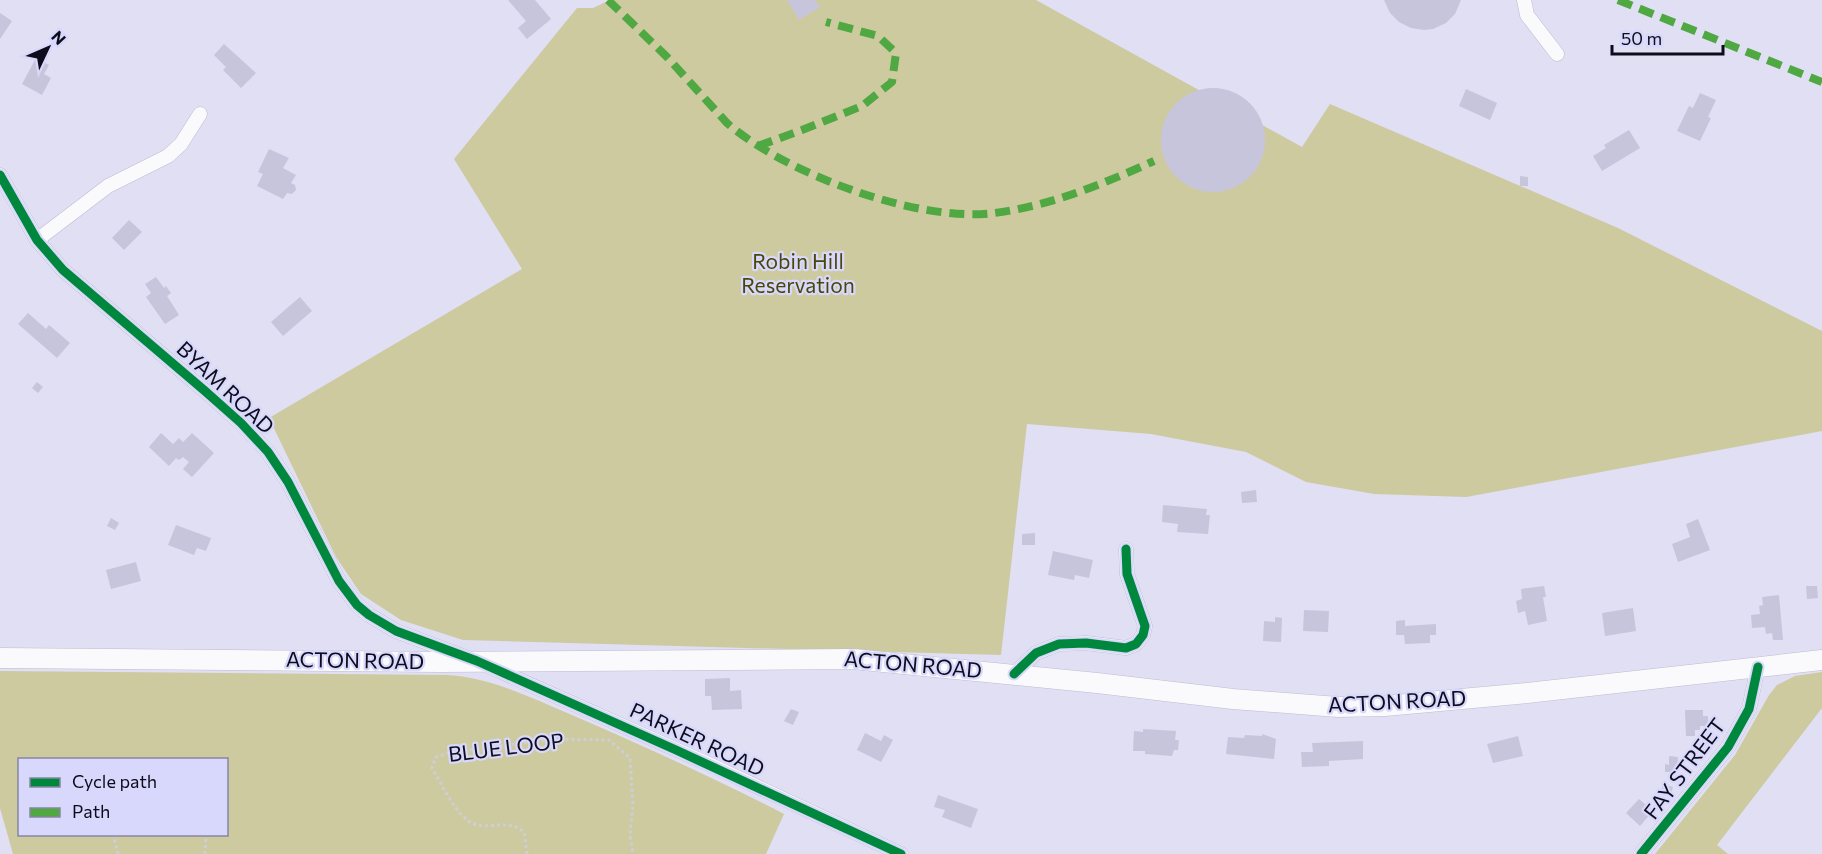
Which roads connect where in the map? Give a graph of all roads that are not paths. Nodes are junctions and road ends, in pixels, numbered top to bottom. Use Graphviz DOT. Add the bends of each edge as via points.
graph roads {
  1 [pos="1524,0"];
  2 [pos="1557,54"];
  3 [pos="200,114"];
  4 [pos="0,175"];
  5 [pos="37,240"];
  6 [pos="1126,549"];
  7 [pos="0,658"];
  8 [pos="1822,660"];
  9 [pos="477,661"];
  10 [pos="1758,667"];
  11 [pos="1014,674"];
  12 [pos="901,854"];
  13 [pos="1641,854"];
  1 -- 2 [label="street" via="1527,15"];
  3 -- 5 [label="street" via="168,156 108,186"];
  4 -- 5 [label="street, BYAM ROAD"];
  5 -- 9 [label="street, BYAM ROAD" via="75,282 255,438 279,467 339,581 357,605 396,631"];
  6 -- 11 [label="street" via="1127,574 1145,626 1136,644 1126,648 1059,644 1036,653"];
  7 -- 9 [label="main road, ACTON ROAD"];
  8 -- 10 [label="main road, ACTON ROAD"];
  9 -- 11 [label="main road, ACTON ROAD" via="853,659"];
  9 -- 12 [label="street, PARKER ROAD"];
  10 -- 11 [label="main road, ACTON ROAD" via="1427,703 1361,706 1280,704"];
  10 -- 13 [label="street, FAY STREET" via="1749,709 1728,747"];
}
